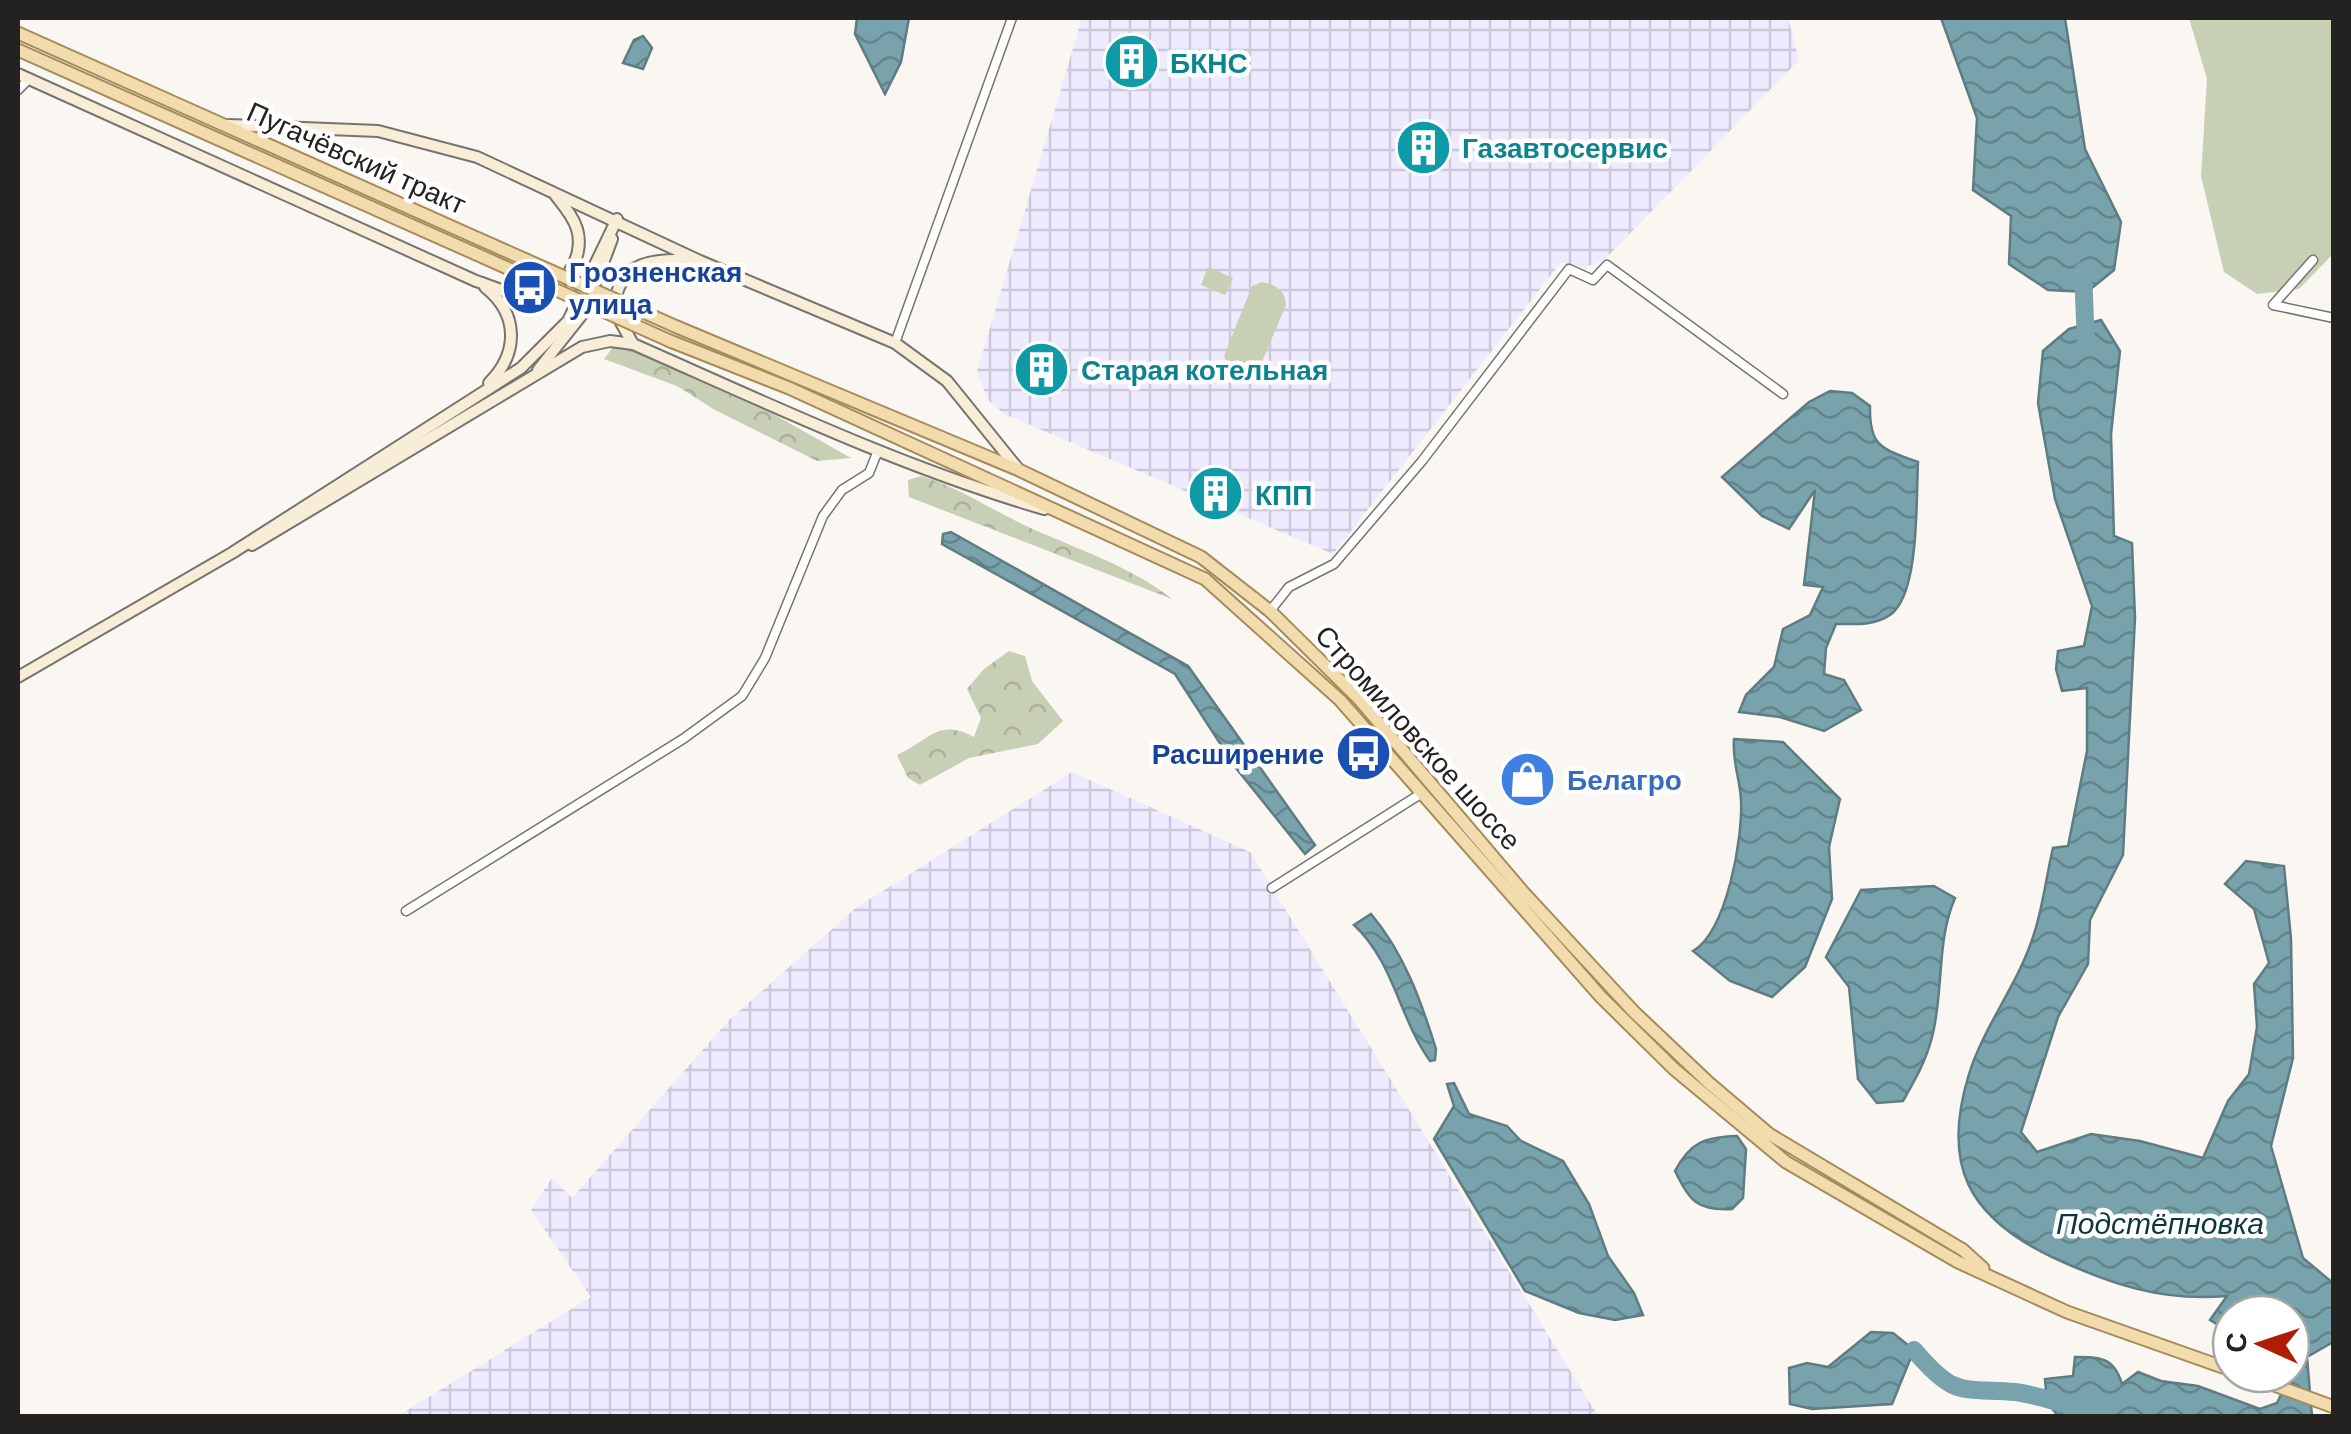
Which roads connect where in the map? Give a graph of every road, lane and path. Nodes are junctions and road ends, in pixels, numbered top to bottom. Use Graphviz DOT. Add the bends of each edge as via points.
graph roads {
  1 [pos="1012,18"];
  2 [pos="18,33"];
  3 [pos="18,50"];
  4 [pos="23,76"];
  5 [pos="18,90"];
  6 [pos="220,124"];
  7 [pos="552,192"];
  8 [pos="617,219"];
  9 [pos="2314,260"];
  10 [pos="700,261"];
  11 [pos="476,281"];
  12 [pos="2334,318"];
  13 [pos="676,328"];
  14 [pos="670,341"];
  15 [pos="895,343"];
  16 [pos="634,344"];
  17 [pos="534,374"];
  18 [pos="479,392"];
  19 [pos="1783,394"];
  20 [pos="878,453"];
  21 [pos="1018,470"];
  22 [pos="1092,524"];
  23 [pos="232,553"];
  24 [pos="1270,612"];
  25 [pos="18,677"];
  26 [pos="1422,793"];
  27 [pos="1272,888"];
  28 [pos="406,910"];
  29 [pos="1990,1275"];
  30 [pos="2211,1363"];
  31 [pos="2300,1394"];
  32 [pos="2334,1407"];
  1 -- 15 [label="street"];
  2 -- 6 [label="main road, Пугачёвский тракт"];
  3 -- 14 [label="main road, Пугачёвский тракт, bridge"];
  4 -- 5 [label="street"];
  4 -- 11 [label="main road"];
  6 -- 7 [label="main road" via="407,136 476,157"];
  6 -- 13 [label="main road, Пугачёвский тракт, bridge"];
  7 -- 8 [label="main road"];
  7 -- 11 [label="main road" via="577,228 578,254 566,276 530,296"];
  8 -- 10 [label="main road"];
  8 -- 17 [label="main road" via="585,311"];
  8 -- 18 [label="main road" via="556,337 522,368"];
  9 -- 12 [label="street" via="2273,305"];
  10 -- 15 [label="main road"];
  10 -- 16 [label="main road" via="643,262 622,278 614,310"];
  11 -- 18 [label="main road" via="502,304 513,337 506,362"];
  13 -- 21 [label="main road, Стромиловское шоссе"];
  14 -- 22 [label="main road, Стромиловское шоссе"];
  15 -- 21 [label="main road" via="947,381"];
  16 -- 17 [label="main road" via="596,342"];
  16 -- 20 [label="main road"];
  17 -- 23 [label="main road"];
  18 -- 23 [label="main road"];
  19 -- 24 [label="street" via="1606,266 1594,280 1570,269 1334,564 1289,586"];
  20 -- 22 [label="main road"];
  20 -- 28 [label="street" via="868,473 842,490 823,516 765,658 742,696 684,739"];
  21 -- 24 [label="main road, Стромиловское шоссе" via="1201,557"];
  22 -- 26 [label="main road, Стромиловское шоссе" via="1205,579 1340,700"];
  23 -- 25 [label="main road"];
  24 -- 29 [label="main road, Стромиловское шоссе" via="1377,718 1634,1012 1709,1083 1768,1134 1963,1250"];
  26 -- 27 [label="street"];
  26 -- 29 [label="main road, Стромиловское шоссе" via="1589,984 1730,1118 1877,1218"];
  29 -- 30 [label="main road, Стромиловское шоссе" via="2067,1312"];
  31 -- 32 [label="main road"];
}
